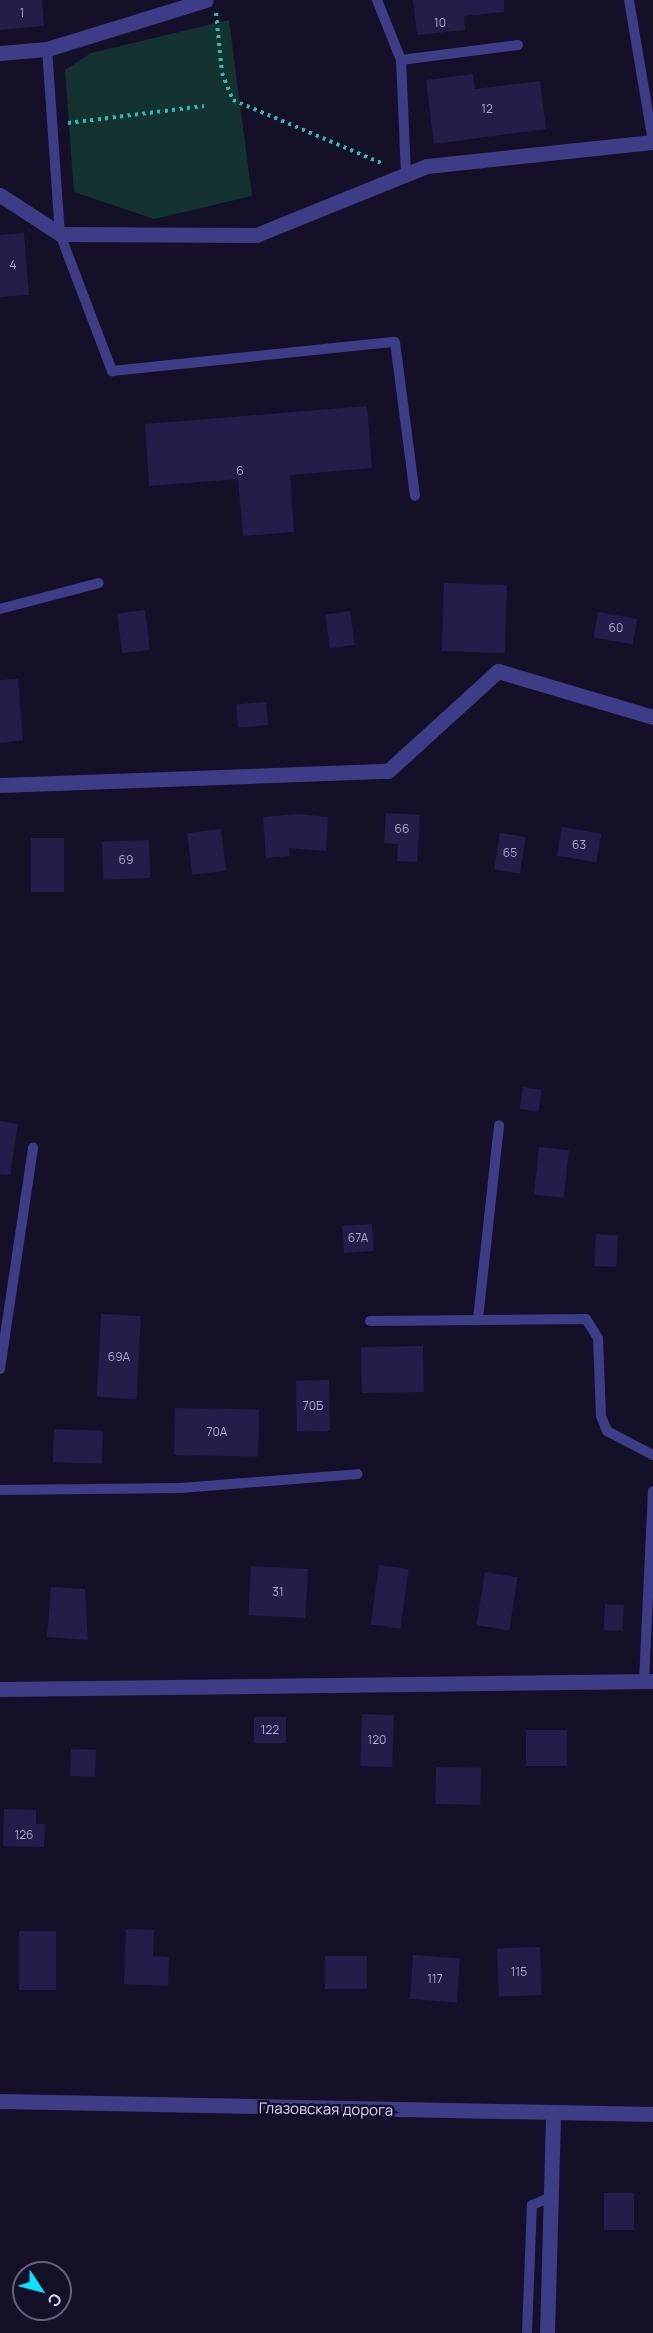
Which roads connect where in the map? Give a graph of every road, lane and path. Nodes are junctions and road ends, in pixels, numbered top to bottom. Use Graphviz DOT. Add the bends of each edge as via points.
graph roads {
  1 [pos="206,0"];
  2 [pos="214,0"];
  3 [pos="377,0"];
  4 [pos="629,0"];
  5 [pos="519,45"];
  6 [pos="47,49"];
  7 [pos="0,53"];
  8 [pos="401,60"];
  9 [pos="204,106"];
  10 [pos="52,125"];
  11 [pos="653,142"];
  12 [pos="406,174"];
  13 [pos="0,195"];
  14 [pos="60,234"];
  15 [pos="415,496"];
  16 [pos="99,583"];
  17 [pos="0,609"];
  18 [pos="653,717"];
  19 [pos="0,785"];
  20 [pos="499,1125"];
  21 [pos="33,1148"];
  22 [pos="478,1319"];
  23 [pos="370,1321"];
  24 [pos="0,1370"];
  25 [pos="653,1455"];
  26 [pos="357,1474"];
  27 [pos="0,1490"];
  28 [pos="653,1491"];
  29 [pos="648,1681"];
  30 [pos="0,1689"];
  31 [pos="0,2102"];
  32 [pos="553,2115"];
  33 [pos="653,2115"];
  34 [pos="551,2197"];
  35 [pos="527,2333"];
  36 [pos="548,2333"];
  1 -- 6 [label="street"];
  2 -- 12 [label="path" via="222,73 233,100"];
  3 -- 8 [label="lane"];
  4 -- 11 [label="lane"];
  5 -- 8 [label="lane"];
  6 -- 7 [label="street"];
  6 -- 10 [label="lane"];
  8 -- 12 [label="lane"];
  9 -- 10 [label="path"];
  10 -- 14 [label="lane"];
  11 -- 12 [label="street" via="427,166"];
  12 -- 14 [label="street" via="256,235"];
  13 -- 14 [label="street"];
  14 -- 15 [label="lane" via="112,371 395,342"];
  16 -- 17 [label="lane"];
  18 -- 19 [label="street" via="498,671 388,771"];
  20 -- 22 [label="lane"];
  21 -- 24 [label="lane"];
  22 -- 23 [label="lane"];
  22 -- 25 [label="lane" via="586,1319 598,1338 601,1416 608,1431"];
  26 -- 27 [label="lane" via="181,1488"];
  28 -- 29 [label="lane"];
  29 -- 30 [label="street"];
  31 -- 32 [label="street, Глазовская дорога"];
  32 -- 33 [label="street, Глазовская дорога"];
  32 -- 34 [label="street"];
  34 -- 35 [label="lane" via="532,2205"];
  34 -- 36 [label="street"];
}
